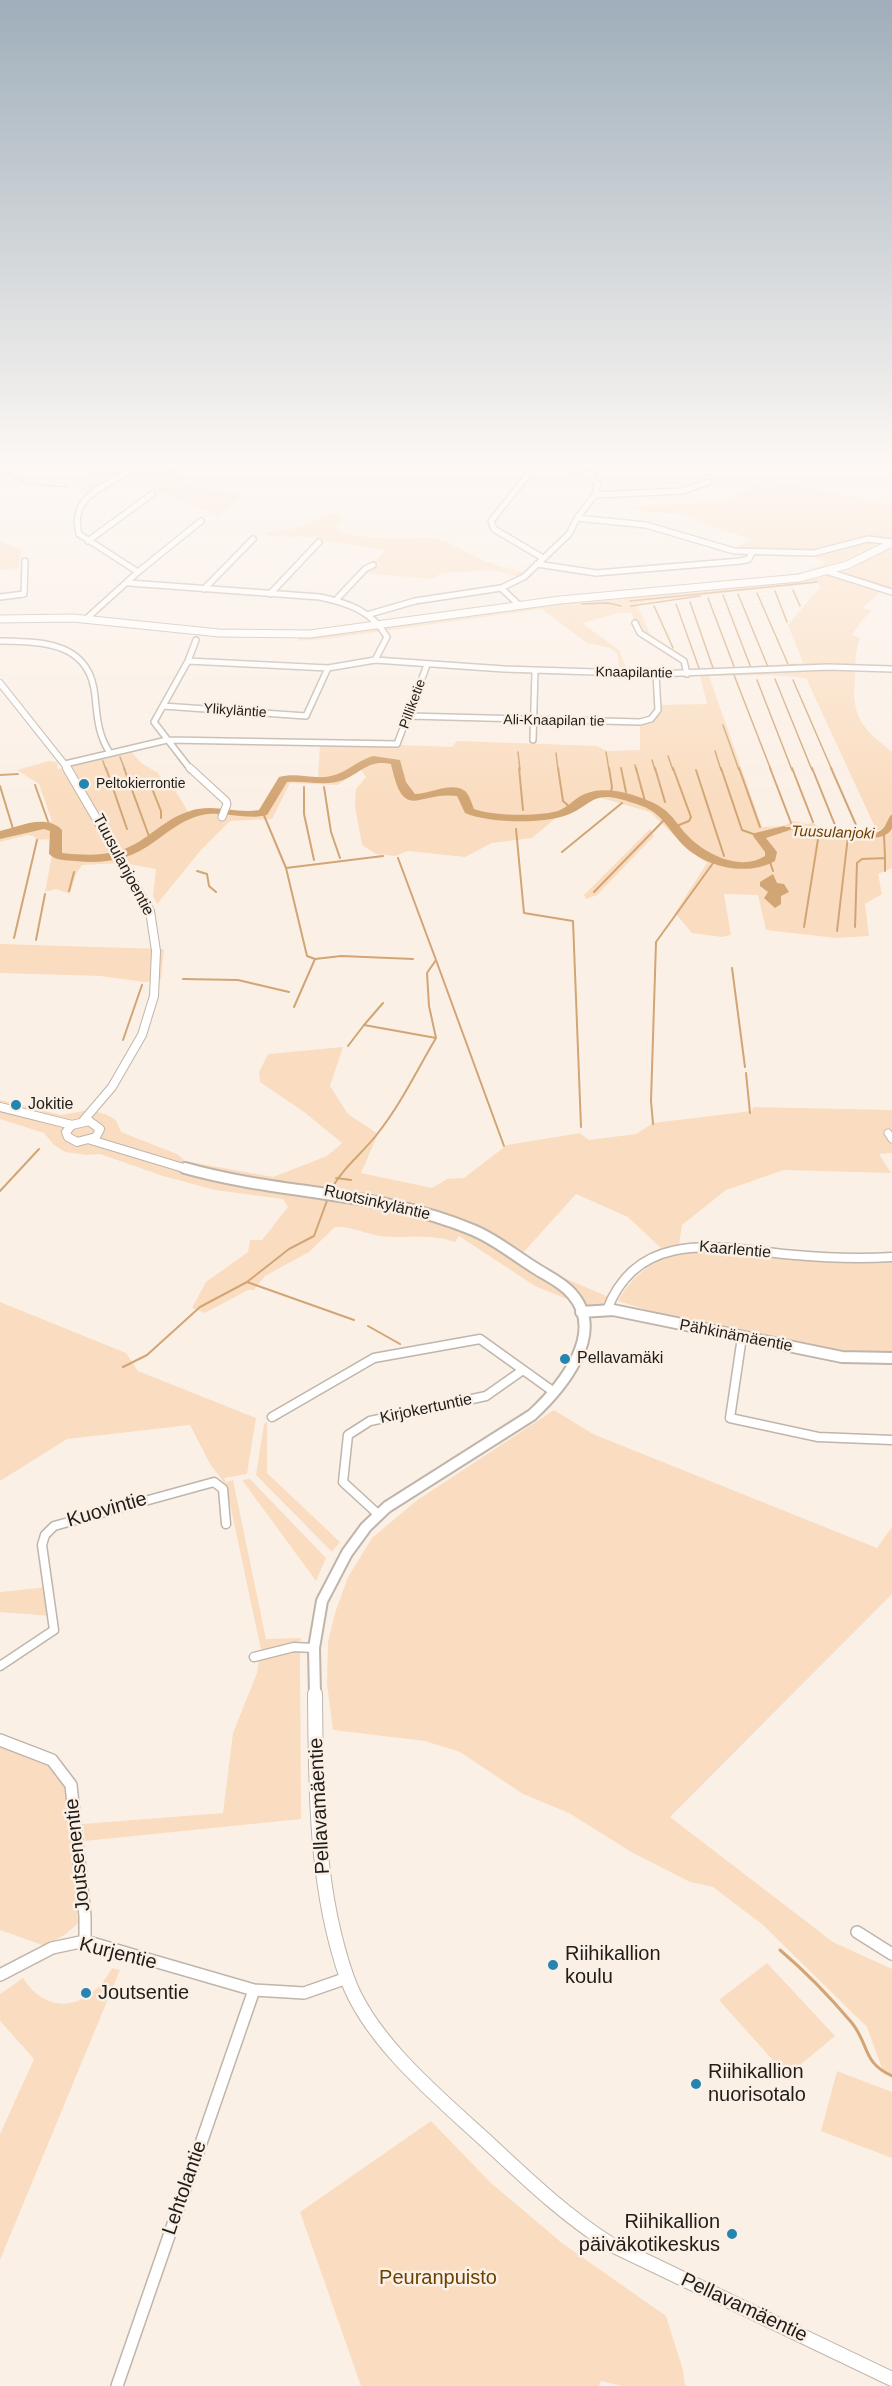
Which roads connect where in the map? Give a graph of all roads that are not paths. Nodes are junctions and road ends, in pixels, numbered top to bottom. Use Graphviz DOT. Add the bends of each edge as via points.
graph roads {
  1 [pos="25,576"];
  2 [pos="134,576"];
  3 [pos="216,576"];
  4 [pos="287,576"];
  5 [pos="357,576"];
  6 [pos="525,576"];
  7 [pos="804,576"];
  8 [pos="843,576"];
  9 [pos="129,583"];
  10 [pos="501,588"];
  11 [pos="204,589"];
  12 [pos="892,592"];
  13 [pos="270,594"];
  14 [pos="0,597"];
  15 [pos="336,600"];
  16 [pos="519,605"];
  17 [pos="370,614"];
  18 [pos="0,619"];
  19 [pos="86,619"];
  20 [pos="635,623"];
  21 [pos="382,625"];
  22 [pos="196,640"];
  23 [pos="0,641"];
  24 [pos="375,660"];
  25 [pos="188,661"];
  26 [pos="427,665"];
  27 [pos="328,668"];
  28 [pos="892,669"];
  29 [pos="535,671"];
  30 [pos="656,674"];
  31 [pos="687,674"];
  32 [pos="0,683"];
  33 [pos="163,706"];
  34 [pos="409,716"];
  35 [pos="534,721"];
  36 [pos="167,740"];
  37 [pos="533,740"];
  38 [pos="110,753"];
  39 [pos="65,764"];
  40 [pos="222,817"];
  41 [pos="102,1101"];
  42 [pos="0,1107"];
  43 [pos="83,1121"];
  44 [pos="69,1129"];
  45 [pos="98,1129"];
  46 [pos="91,1140"];
  47 [pos="146,1154"];
  48 [pos="892,1257"];
  49 [pos="607,1310"];
  50 [pos="581,1312"];
  51 [pos="742,1337"];
  52 [pos="892,1358"];
  53 [pos="523,1370"];
  54 [pos="554,1392"];
  55 [pos="272,1417"];
  56 [pos="892,1440"];
  57 [pos="379,1515"];
  58 [pos="226,1524"];
  59 [pos="314,1648"];
  60 [pos="254,1657"];
  61 [pos="0,1666"];
  62 [pos="0,1740"];
  63 [pos="857,1932"];
  64 [pos="85,1941"];
  65 [pos="892,1954"];
  66 [pos="0,1975"];
  67 [pos="347,1978"];
  68 [pos="254,1990"];
  69 [pos="892,2379"];
  70 [pos="117,2386"];
  1 -- 14 [label="street" via="24,594"];
  2 -- 9 [label="street"];
  3 -- 11 [label="street"];
  4 -- 13 [label="street"];
  5 -- 15 [label="street"];
  6 -- 10 [label="street"];
  7 -- 16 [label="main road"];
  8 -- 12 [label="street"];
  9 -- 11 [label="street"];
  9 -- 19 [label="street"];
  10 -- 16 [label="street"];
  10 -- 17 [label="street" via="415,601"];
  11 -- 13 [label="street"];
  13 -- 15 [label="street"];
  15 -- 17 [label="street"];
  16 -- 21 [label="main road"];
  17 -- 21 [label="street"];
  18 -- 19 [label="main road"];
  19 -- 21 [label="main road" via="262,635"];
  20 -- 31 [label="street" via="640,633 684,661"];
  21 -- 24 [label="street" via="387,637"];
  22 -- 25 [label="street"];
  23 -- 38 [label="street" via="57,648 86,663 92,676 98,733"];
  24 -- 26 [label="street, Knaapilantie"];
  24 -- 27 [label="street, Knaapilantie"];
  25 -- 27 [label="street, Knaapilantie"];
  25 -- 33 [label="street"];
  26 -- 29 [label="street, Knaapilantie"];
  26 -- 34 [label="street, Pilliketie"];
  27 -- 33 [label="street, Ylikyläntie" via="306,716"];
  28 -- 31 [label="street, Knaapilantie" via="828,667"];
  29 -- 30 [label="street, Knaapilantie"];
  29 -- 35 [label="street"];
  30 -- 31 [label="street, Knaapilantie"];
  30 -- 35 [label="street, Ali-Knaapilan tie" via="658,710 651,719"];
  32 -- 39 [label="street, Tuusulanjoentie"];
  33 -- 36 [label="street" via="154,722"];
  34 -- 35 [label="street, Ali-Knaapilan tie"];
  34 -- 36 [label="street, Pilliketie" via="397,744"];
  35 -- 37 [label="street"];
  36 -- 38 [label="street"];
  36 -- 40 [label="street" via="206,785 226,800"];
  38 -- 39 [label="street"];
  39 -- 41 [label="street, Tuusulanjoentie" via="154,924 152,999 142,1034"];
  41 -- 43 [label="street, Tuusulanjoentie"];
  41 -- 45 [label="street, Tuusulanjoentie"];
  42 -- 44 [label="street"];
  43 -- 44 [label="street"];
  43 -- 45 [label="street, Ruotsinkyläntie"];
  44 -- 46 [label="street, Ruotsinkyläntie" via="68,1137 78,1142"];
  45 -- 46 [label="street"];
  45 -- 47 [label="street, Ruotsinkyläntie"];
  46 -- 47 [label="street, Ruotsinkyläntie"];
  47 -- 50 [label="street, Ruotsinkyläntie" via="202,1173 359,1197 423,1212 475,1231 569,1291"];
  48 -- 49 [label="street, Kaarlentie" via="829,1258 723,1247 679,1248 624,1277"];
  49 -- 50 [label="street, Pähkinämäentie"];
  49 -- 51 [label="street, Pähkinämäentie"];
  50 -- 54 [label="street, Pellavamäentie" via="584,1340"];
  51 -- 52 [label="street, Pähkinämäentie" via="842,1357"];
  51 -- 56 [label="street" via="730,1418 818,1437"];
  53 -- 54 [label="street"];
  53 -- 55 [label="street" via="480,1340 374,1358"];
  53 -- 57 [label="street, Kirjokertuntie" via="486,1396 370,1421 348,1435 343,1482"];
  54 -- 57 [label="street, Pellavamäentie" via="532,1415 413,1489"];
  57 -- 59 [label="street, Pellavamäentie" via="346,1553 332,1578 322,1601"];
  58 -- 61 [label="street, Kuovintie" via="223,1489 214,1482 52,1528 43,1536 42,1545 54,1630"];
  59 -- 60 [label="street" via="294,1647"];
  59 -- 67 [label="street, Pellavamäentie" via="320,1852 327,1899"];
  62 -- 64 [label="street, Joutsenentie" via="52,1760 71,1785"];
  63 -- 65 [label="street"];
  64 -- 66 [label="street, Kurjentie" via="73,1941 22,1961"];
  64 -- 68 [label="street, Kurjentie"];
  67 -- 68 [label="street, Kurjentie" via="304,1992"];
  67 -- 69 [label="street, Pellavamäentie" via="363,2011 414,2075 570,2218 651,2264"];
  68 -- 70 [label="street, Lehtolantie"];
}
